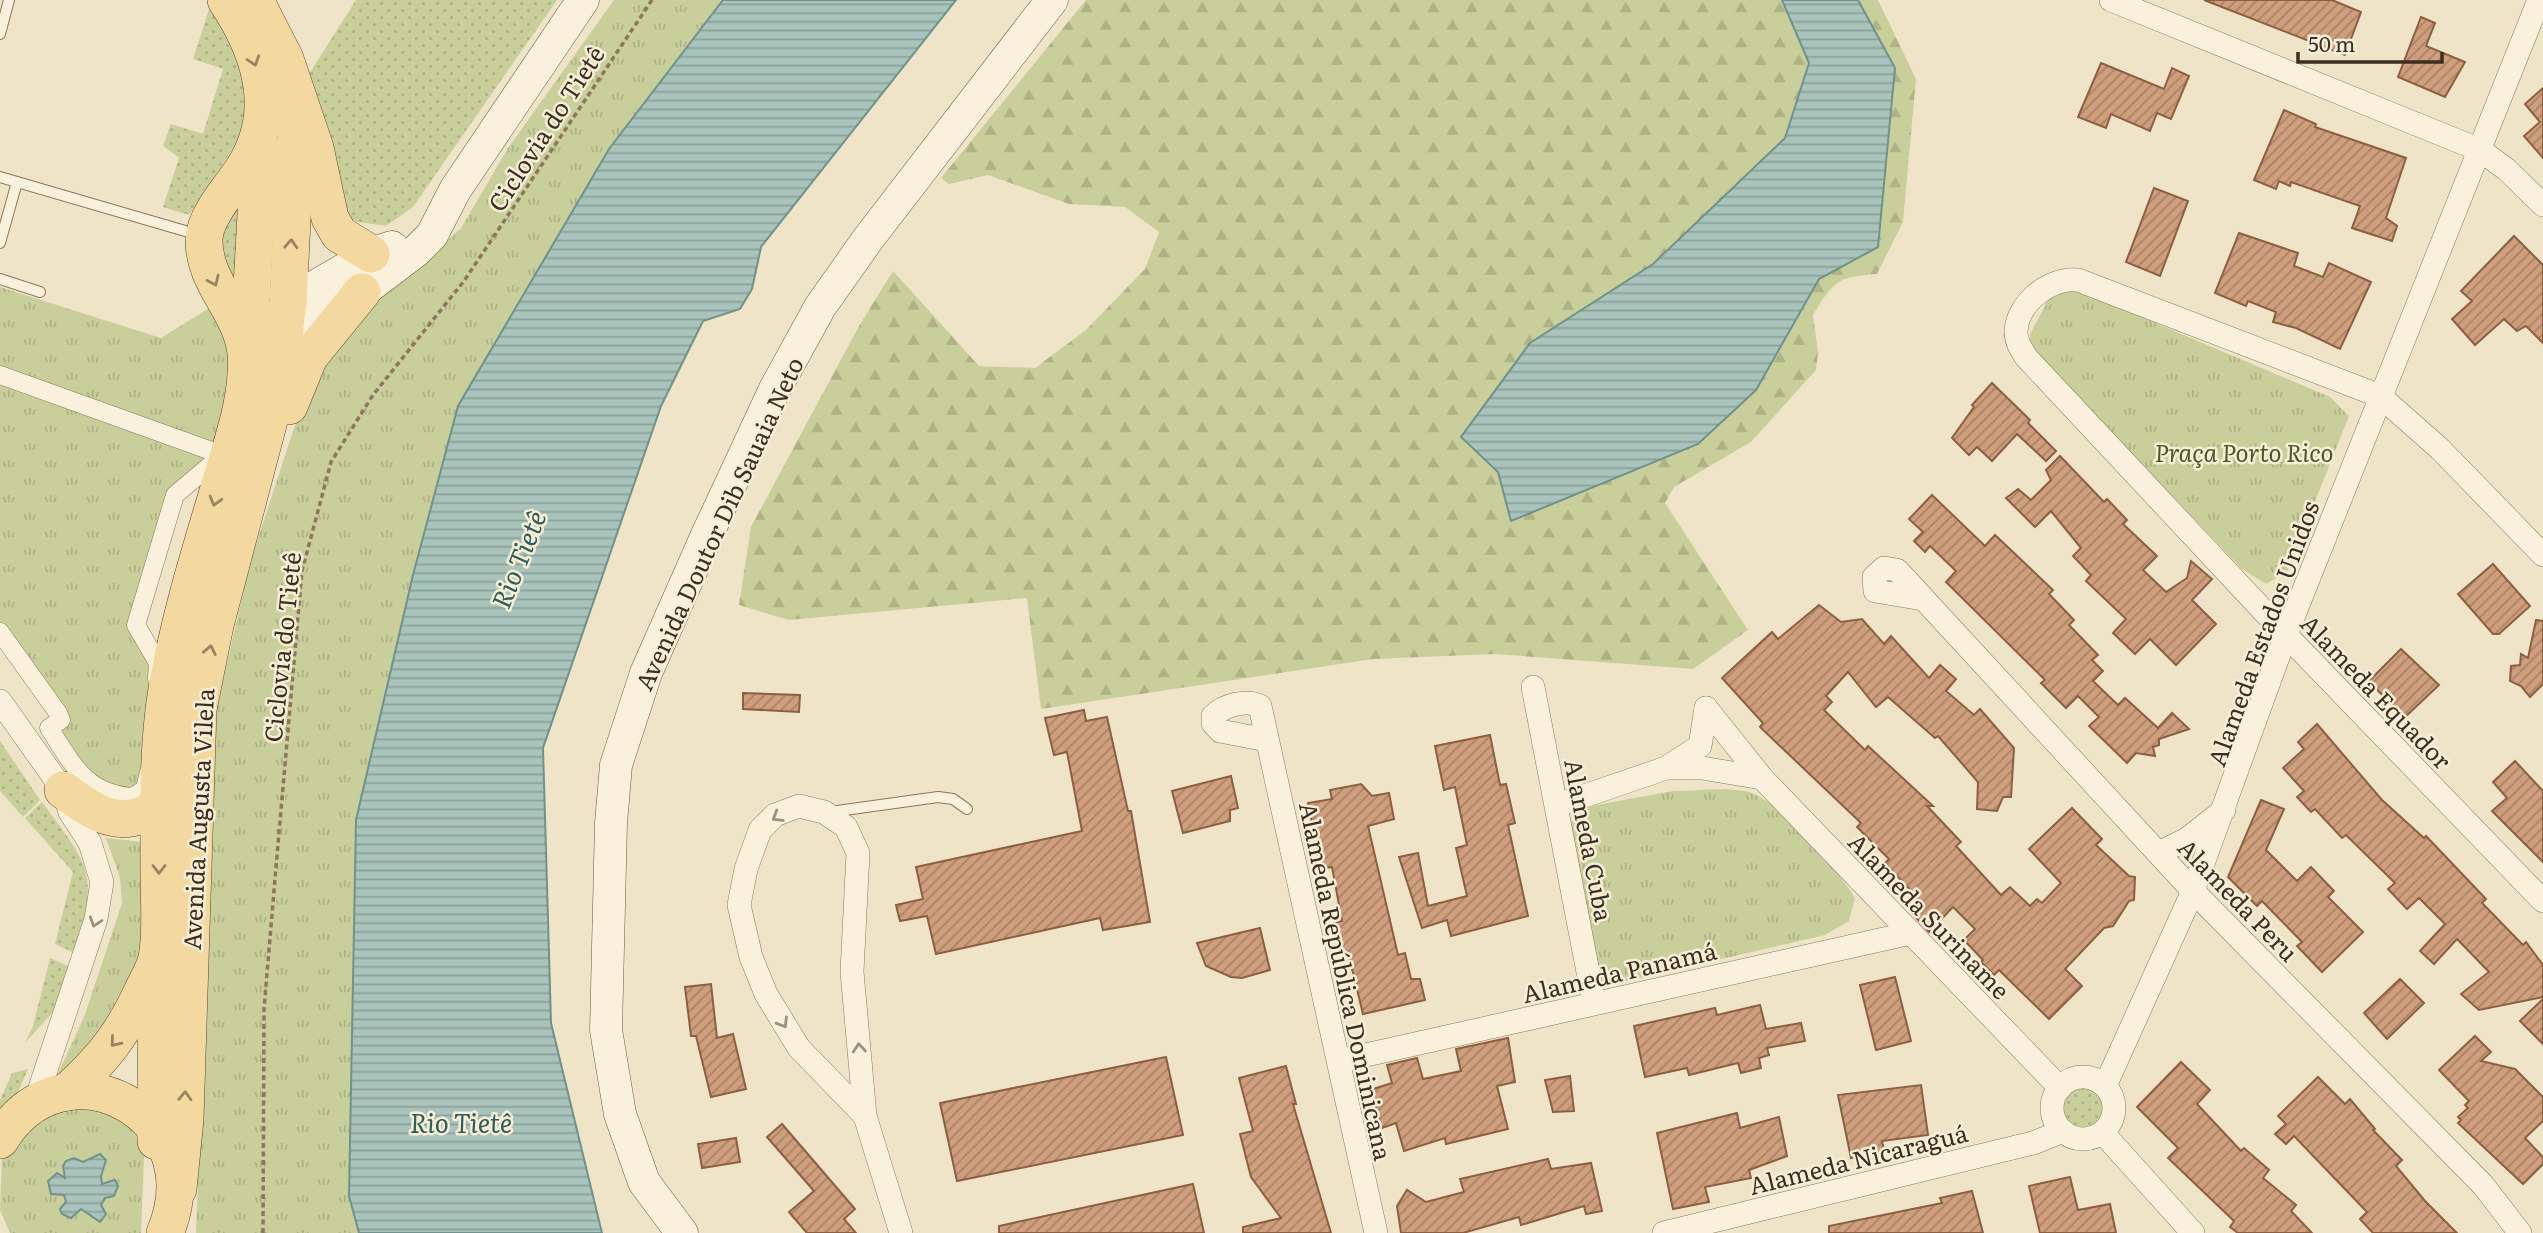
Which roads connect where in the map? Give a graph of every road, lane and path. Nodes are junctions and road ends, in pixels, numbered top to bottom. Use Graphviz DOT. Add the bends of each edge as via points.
graph roads {
  1 [pos="9,0"];
  2 [pos="226,0"];
  3 [pos="255,0"];
  4 [pos="583,0"];
  5 [pos="652,0"];
  6 [pos="1052,0"];
  7 [pos="2111,0"];
  8 [pos="2539,0"];
  9 [pos="0,34"];
  10 [pos="298,99"];
  11 [pos="260,138"];
  12 [pos="2480,150"];
  13 [pos="0,177"];
  14 [pos="17,183"];
  15 [pos="455,190"];
  16 [pos="2543,205"];
  17 [pos="204,236"];
  18 [pos="0,243"];
  19 [pos="371,254"];
  20 [pos="0,279"];
  21 [pos="40,292"];
  22 [pos="362,292"];
  23 [pos="268,321"];
  24 [pos="0,374"];
  25 [pos="2380,396"];
  26 [pos="2543,555"];
  27 [pos="232,561"];
  28 [pos="1923,599"];
  29 [pos="0,632"];
  30 [pos="2286,635"];
  31 [pos="1533,687"];
  32 [pos="0,701"];
  33 [pos="1267,740"];
  34 [pos="1666,768"];
  35 [pos="1762,778"];
  36 [pos="63,790"];
  37 [pos="1558,805"];
  38 [pos="159,806"];
  39 [pos="967,809"];
  40 [pos="2224,810"];
  41 [pos="824,812"];
  42 [pos="2159,853"];
  43 [pos="2193,891"];
  44 [pos="2543,901"];
  45 [pos="1911,933"];
  46 [pos="157,960"];
  47 [pos="1594,1003"];
  48 [pos="1339,1061"];
  49 [pos="2105,1086"];
  50 [pos="2060,1088"];
  51 [pos="51,1098"];
  52 [pos="865,1116"];
  53 [pos="156,1127"];
  54 [pos="2063,1131"];
  55 [pos="2102,1132"];
  56 [pos="0,1140"];
  57 [pos="169,1220"];
  58 [pos="263,1233"];
  59 [pos="682,1233"];
  60 [pos="901,1233"];
  61 [pos="1376,1233"];
  62 [pos="1664,1233"];
  63 [pos="2193,1233"];
  64 [pos="2520,1233"];
  1 -- 9 [label="lane"];
  2 -- 11 [label="main road, one-way" via="241,22 262,86 265,112"];
  3 -- 10 [label="main road" via="285,59"];
  4 -- 15 [label="main road"];
  5 -- 58 [label="path, Ciclovia do Tietê" via="464,281 373,394 331,462 302,571 264,1009"];
  6 -- 59 [label="main road, Avenida Doutor Dib Sauaia Neto" via="820,307 775,389 707,535 646,673 616,765 606,1030 620,1114 644,1182"];
  7 -- 12 [label="street"];
  8 -- 12 [label="street, Alameda Estados Unidos"];
  10 -- 19 [label="main road" via="315,148 330,218 339,234"];
  23 -- 10 [label="main road, one-way"];
  11 -- 17 [label="main road"];
  11 -- 23 [label="main road" via="251,304 254,315"];
  12 -- 16 [label="street"];
  12 -- 25 [label="street, Alameda Estados Unidos"];
  13 -- 14 [label="lane"];
  14 -- 17 [label="lane"];
  14 -- 18 [label="lane"];
  15 -- 19 [label="main road" via="435,205 411,236"];
  15 -- 22 [label="main road" via="432,235"];
  17 -- 23 [label="main road, one-way" via="210,274"];
  19 -- 23 [label="main road"];
  20 -- 21 [label="lane"];
  22 -- 23 [label="main road"];
  22 -- 27 [label="main road" via="300,374"];
  23 -- 27 [label="main road, Avenida Augusta Vilela" via="277,390"];
  23 -- 38 [label="main road, Avenida Augusta Vilela, one-way" via="181,623 167,690"];
  24 -- 29 [label="street" via="217,453 214,462 175,495 136,625 158,663 145,789 133,797 112,796 76,769 49,729 61,720 58,713"];
  25 -- 26 [label="street" via="2440,449"];
  25 -- 30 [label="street, Alameda Estados Unidos"];
  25 -- 30 [label="street, Alameda Equador" via="2078,280 2064,278 2043,287 2016,329 2026,357"];
  57 -- 27 [label="main road, Avenida Augusta Vilela, one-way" via="184,1119 198,709"];
  28 -- 42 [label="street, Alameda Peru"];
  30 -- 40 [label="street, Alameda Estados Unidos"];
  30 -- 44 [label="street, Alameda Equador"];
  31 -- 37 [label="street, Alameda Cuba"];
  32 -- 36 [label="street"];
  33 -- 48 [label="street, Alameda República Dominicana"];
  34 -- 35 [label="street" via="1702,768"];
  34 -- 35 [label="street, Alameda Suriname" via="1700,746 1706,708"];
  34 -- 37 [label="street"];
  35 -- 45 [label="street, Alameda Suriname"];
  36 -- 38 [label="main road" via="91,810 120,820 142,817"];
  36 -- 51 [label="street, one-way" via="97,862 102,901"];
  37 -- 47 [label="street, Alameda Cuba"];
  38 -- 46 [label="main road, Avenida Augusta Vilela, one-way"];
  39 -- 41 [label="lane" via="953,799 938,797"];
  40 -- 42 [label="street" via="2187,839"];
  40 -- 43 [label="street, Alameda Estados Unidos"];
  52 -- 41 [label="street, one-way" via="852,972 858,853 846,827"];
  41 -- 52 [label="street, one-way" via="799,806 775,815 760,831 738,905 766,994 799,1048"];
  42 -- 43 [label="street, Alameda Peru"];
  43 -- 49 [label="street, Alameda Estados Unidos"];
  43 -- 64 [label="street, Alameda Peru" via="2483,1185"];
  45 -- 47 [label="street, Alameda Panamá"];
  45 -- 50 [label="street, Alameda Suriname"];
  46 -- 51 [label="main road, Avenida Augusta Vilela, one-way" via="121,1035"];
  46 -- 53 [label="main road"];
  47 -- 48 [label="street, Alameda Panamá"];
  48 -- 61 [label="street, Alameda República Dominicana"];
  49 -- 50 [label="street" via="2079,1077"];
  49 -- 55 [label="street" via="2114,1105 2109,1125"];
  50 -- 54 [label="street" via="2053,1114"];
  51 -- 53 [label="main road" via="100,1093 131,1105"];
  51 -- 56 [label="main road, Avenida Augusta Vilela" via="10,1124"];
  52 -- 60 [label="street"];
  53 -- 57 [label="main road"];
  53 -- 57 [label="main road" via="173,1156"];
  54 -- 55 [label="street" via="2082,1138"];
  54 -- 62 [label="street, Alameda Nicaraguá" via="2033,1143"];
  55 -- 63 [label="street"];
}
